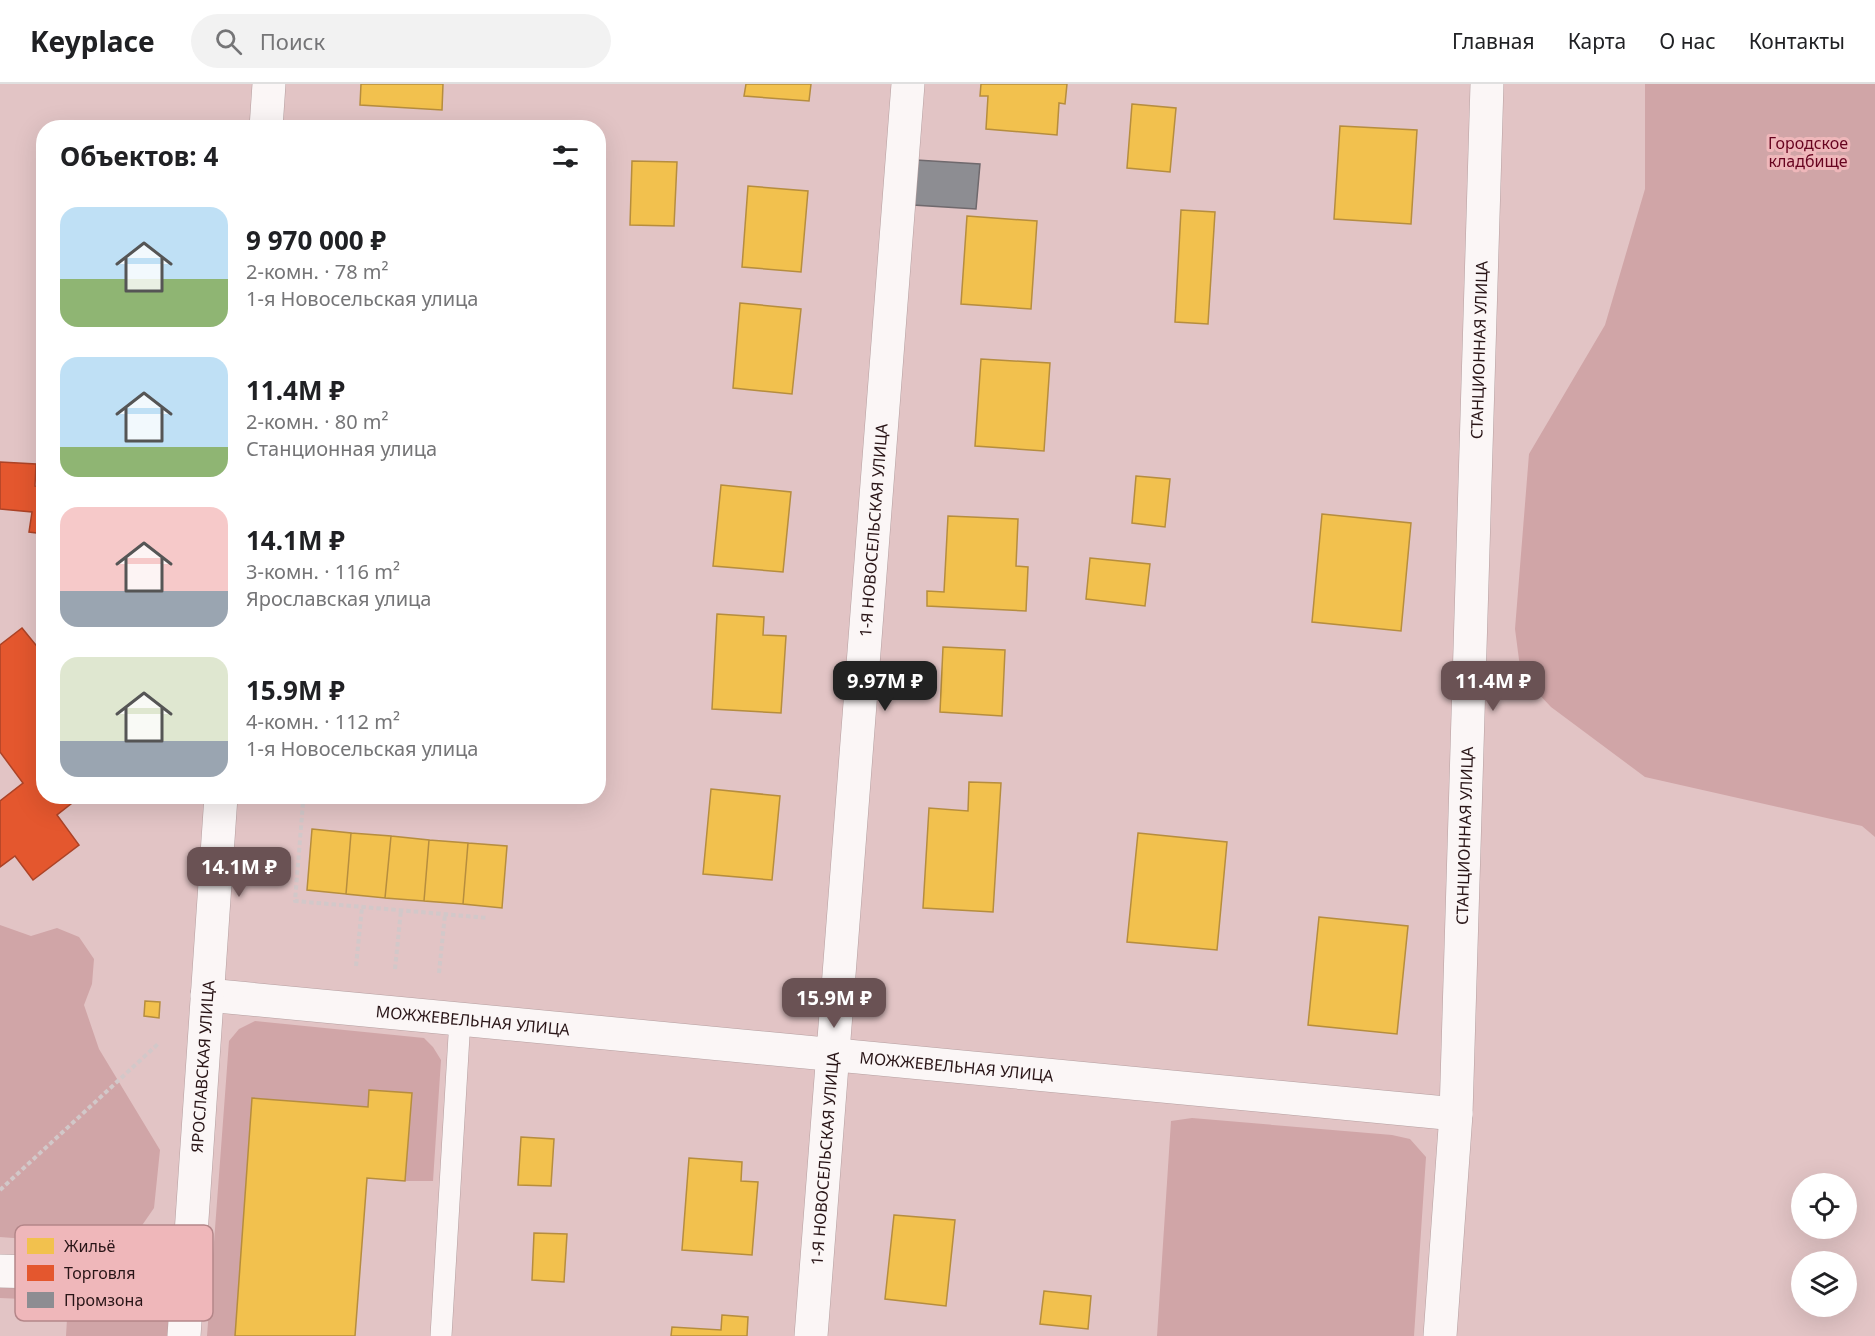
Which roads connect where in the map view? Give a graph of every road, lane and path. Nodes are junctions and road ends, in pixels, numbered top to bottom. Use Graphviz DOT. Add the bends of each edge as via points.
graph roads {
  1 [pos="269,84"];
  2 [pos="908,84"];
  3 [pos="1487,84"];
  4 [pos="267,120"];
  5 [pos="220,804"];
  6 [pos="303,804"];
  7 [pos="362,907"];
  8 [pos="401,910"];
  9 [pos="445,914"];
  10 [pos="488,918"];
  11 [pos="206,1009"];
  12 [pos="351,1009"];
  13 [pos="391,1012"];
  14 [pos="448,1018"];
  15 [pos="833,1055"];
  16 [pos="1456,1114"];
  17 [pos="0,1190"];
  18 [pos="191,1225"];
  19 [pos="0,1271"];
  20 [pos="15,1271"];
  21 [pos="185,1321"];
  22 [pos="184,1336"];
  23 [pos="441,1336"];
  24 [pos="811,1336"];
  25 [pos="1440,1336"];
  1 -- 4 [label="street"];
  2 -- 15 [label="street, 1-Я НОВОСЕЛЬСКАЯ УЛИЦА"];
  3 -- 16 [label="street, СТАНЦИОННАЯ УЛИЦА"];
  5 -- 11 [label="street, ЯРОСЛАВСКАЯ УЛИЦА"];
  6 -- 7 [label="path" via="295,901"];
  7 -- 8 [label="path"];
  7 -- 12 [label="path"];
  8 -- 9 [label="path"];
  8 -- 13 [label="path"];
  9 -- 10 [label="path"];
  9 -- 14 [label="path"];
  11 -- 12 [label="street, МОЖЖЕВЕЛЬНАЯ УЛИЦА"];
  11 -- 17 [label="path" via="173,1030"];
  11 -- 18 [label="street, ЯРОСЛАВСКАЯ УЛИЦА"];
  12 -- 13 [label="street, МОЖЖЕВЕЛЬНАЯ УЛИЦА"];
  13 -- 14 [label="street, МОЖЖЕВЕЛЬНАЯ УЛИЦА"];
  14 -- 15 [label="street, МОЖЖЕВЕЛЬНАЯ УЛИЦА"];
  14 -- 23 [label="lane"];
  15 -- 16 [label="street, МОЖЖЕВЕЛЬНАЯ УЛИЦА"];
  15 -- 24 [label="street, 1-Я НОВОСЕЛЬСКАЯ УЛИЦА"];
  16 -- 25 [label="street, СТАНЦИОННАЯ УЛИЦА"];
  19 -- 20 [label="street"];
  21 -- 22 [label="street, ЯРОСЛАВСКАЯ УЛИЦА"];
}
